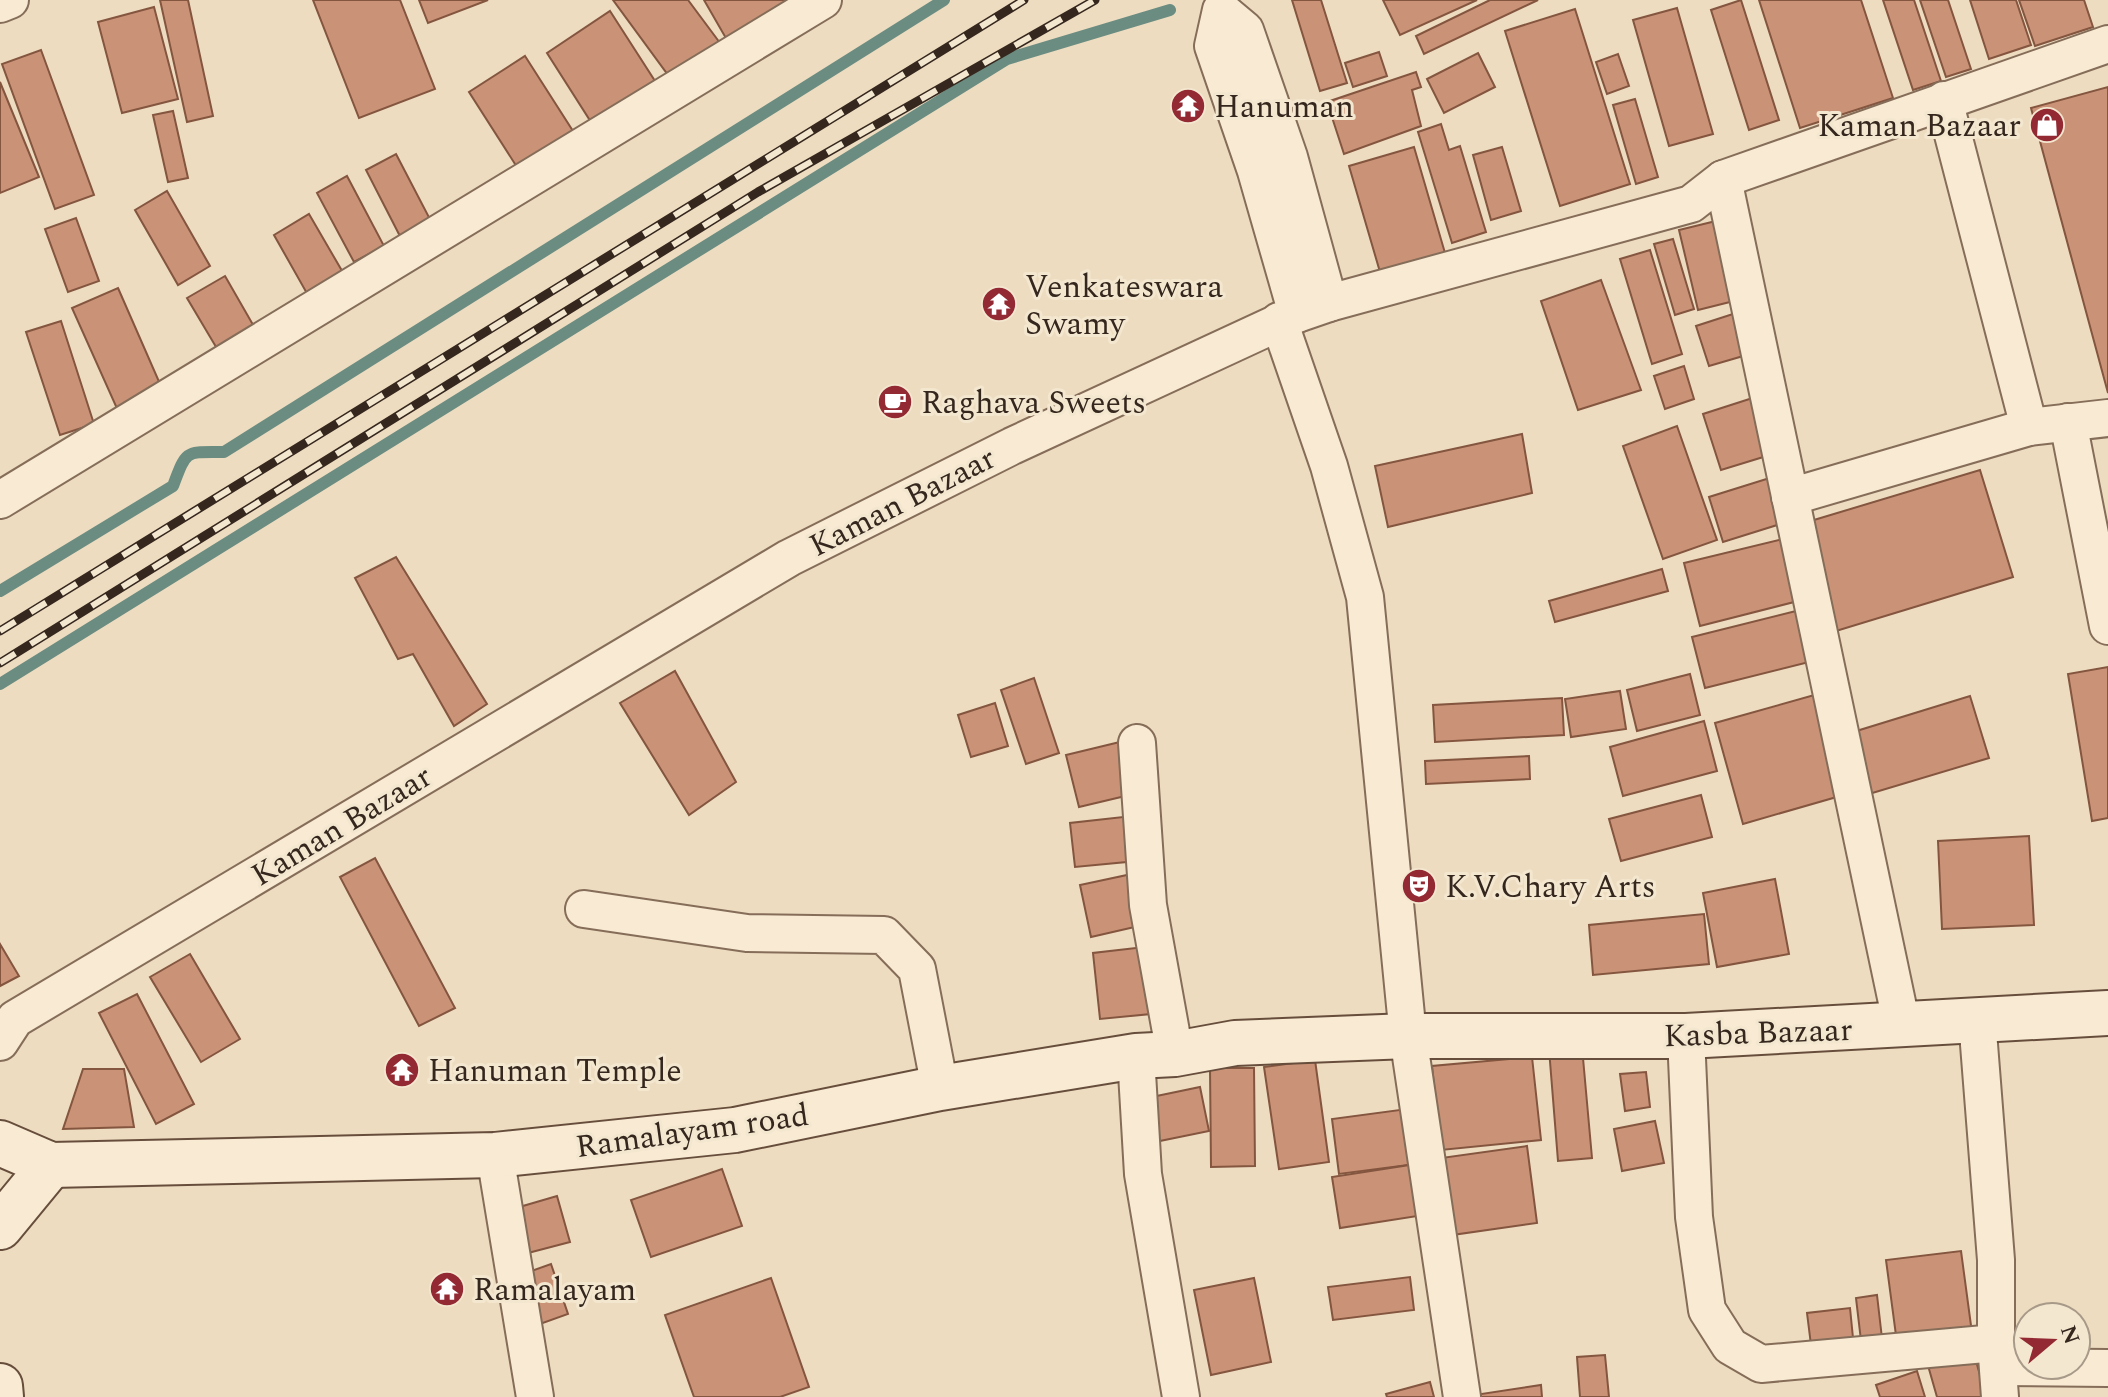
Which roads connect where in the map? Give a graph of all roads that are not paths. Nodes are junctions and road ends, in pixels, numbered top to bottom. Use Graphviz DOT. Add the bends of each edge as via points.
graph roads {
  1 [pos="10,0"];
  2 [pos="823,0"];
  3 [pos="0,4"];
  4 [pos="2108,44"];
  5 [pos="1944,100"];
  6 [pos="1723,179"];
  7 [pos="1302,312"];
  8 [pos="2108,418"];
  9 [pos="2068,422"];
  10 [pos="2029,427"];
  11 [pos="1790,497"];
  12 [pos="0,500"];
  13 [pos="2108,626"];
  14 [pos="1137,743"];
  15 [pos="584,909"];
  16 [pos="2108,1013"];
  17 [pos="1977,1019"];
  18 [pos="1902,1026"];
  19 [pos="1408,1036"];
  20 [pos="1686,1036"];
  21 [pos="0,1042"];
  22 [pos="1155,1055"];
  23 [pos="940,1088"];
  24 [pos="0,1143"];
  25 [pos="495,1155"];
  26 [pos="51,1165"];
  27 [pos="0,1227"];
  28 [pos="2108,1368"];
  29 [pos="1998,1369"];
  30 [pos="0,1386"];
  31 [pos="1,1397"];
  32 [pos="535,1397"];
  33 [pos="1181,1397"];
  34 [pos="1462,1397"];
  1 -- 3 [label="street"];
  2 -- 12 [label="street"];
  4 -- 5 [label="street, Kaman Bazaar"];
  5 -- 6 [label="street, Kaman Bazaar"];
  5 -- 10 [label="street"];
  6 -- 7 [label="street, Kaman Bazaar" via="1691,204"];
  6 -- 11 [label="street"];
  7 -- 7 [label="street" via="1213,46 1221,10 1245,30 1289,157"];
  7 -- 19 [label="street" via="1329,466 1365,597"];
  7 -- 21 [label="street, Kaman Bazaar" via="1012,446 789,558 15,1019"];
  8 -- 9 [label="street"];
  9 -- 10 [label="street"];
  9 -- 13 [label="street"];
  10 -- 11 [label="street"];
  11 -- 18 [label="street"];
  14 -- 22 [label="street"];
  15 -- 23 [label="street" via="747,933 884,935 917,969"];
  16 -- 17 [label="street, Kasba Bazaar"];
  17 -- 18 [label="street, Kasba Bazaar"];
  17 -- 29 [label="street" via="1996,1260"];
  18 -- 20 [label="street, Kasba Bazaar"];
  19 -- 20 [label="street, Kasba Bazaar"];
  19 -- 22 [label="street, Ramalayam road" via="1235,1043"];
  19 -- 34 [label="street"];
  20 -- 29 [label="street" via="1696,1232 1707,1310 1730,1346 1761,1364"];
  22 -- 23 [label="street, Ramalayam road"];
  22 -- 33 [label="street" via="1143,1174"];
  23 -- 25 [label="street, Ramalayam road" via="735,1130"];
  24 -- 26 [label="street"];
  25 -- 26 [label="street, Ramalayam road"];
  25 -- 32 [label="street"];
  26 -- 27 [label="street"];
  28 -- 29 [label="street"];
  30 -- 31 [label="street"];
}
